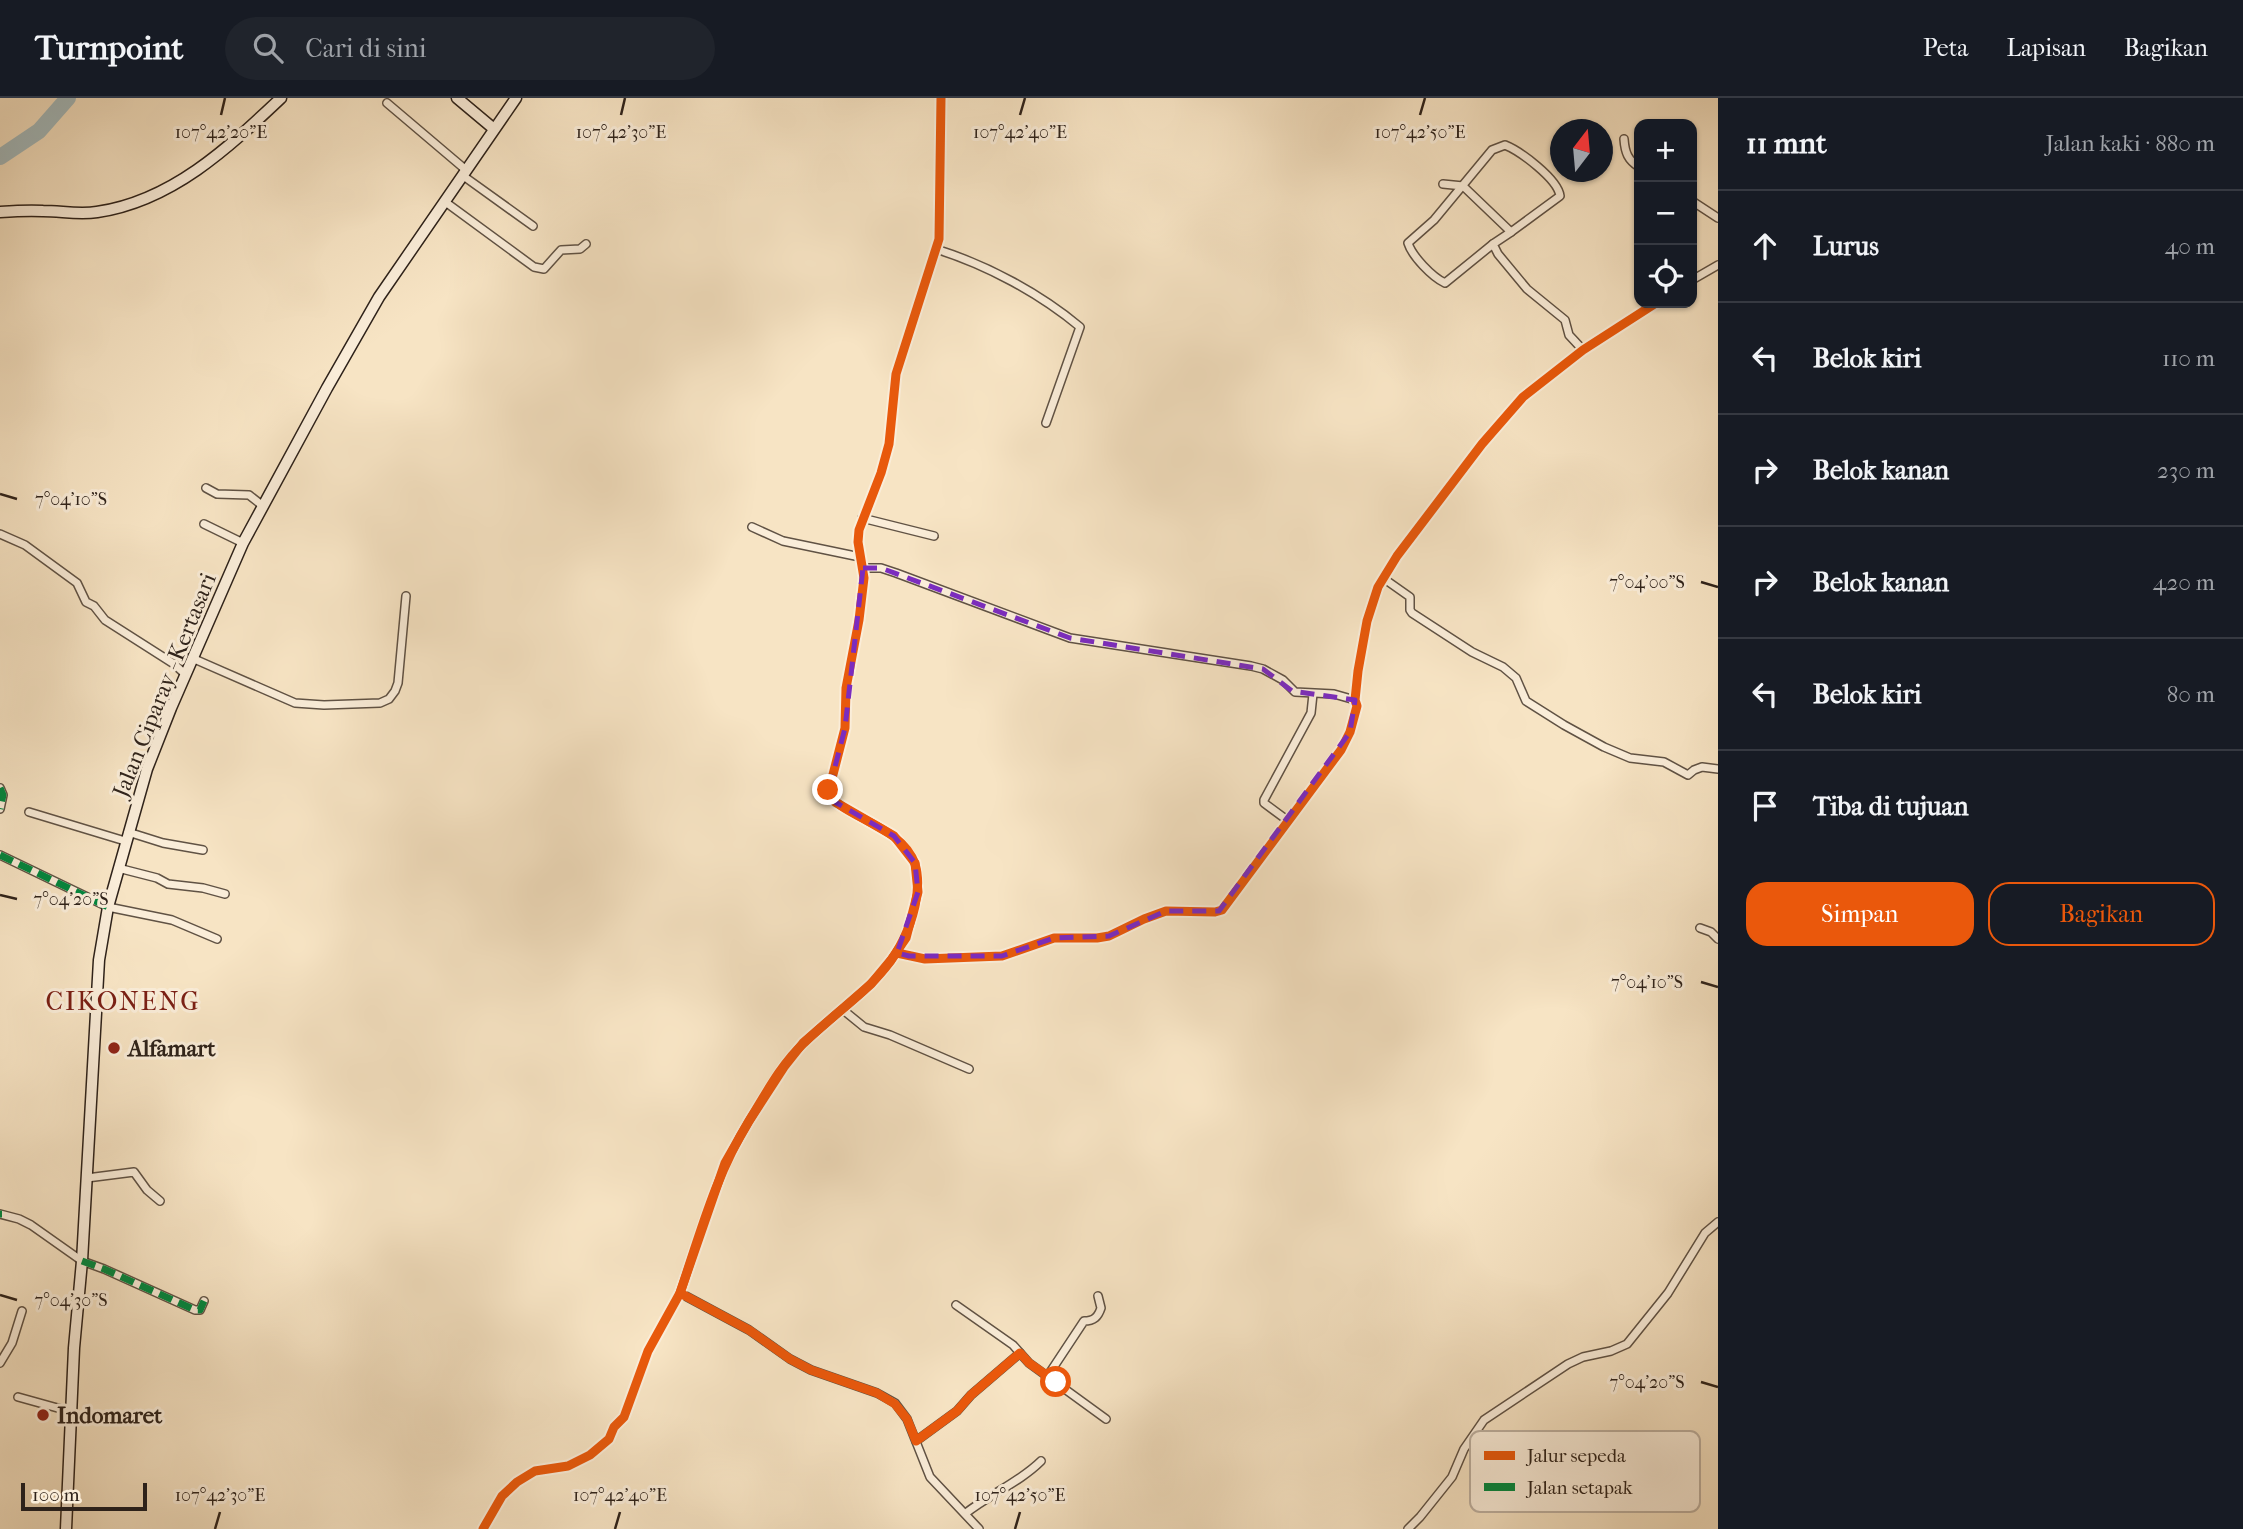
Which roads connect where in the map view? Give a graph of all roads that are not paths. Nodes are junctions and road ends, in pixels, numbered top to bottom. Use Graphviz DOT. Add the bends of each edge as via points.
graph roads {
  1 [pos="281,98"];
  2 [pos="457,98"];
  3 [pos="516,98"];
  4 [pos="941,98"];
  5 [pos="387,103"];
  6 [pos="494,129"];
  7 [pos="1624,139"];
  8 [pos="1634,164"];
  9 [pos="464,173"];
  10 [pos="1443,184"];
  11 [pos="1463,186"];
  12 [pos="444,201"];
  13 [pos="1697,204"];
  14 [pos="0,212"];
  15 [pos="1718,218"];
  16 [pos="533,226"];
  17 [pos="1511,232"];
  18 [pos="586,244"];
  19 [pos="1493,244"];
  20 [pos="936,249"];
  21 [pos="1718,265"];
  22 [pos="1697,277"];
  23 [pos="1648,308"];
  24 [pos="1583,350"];
  25 [pos="1046,423"];
  26 [pos="206,488"];
  27 [pos="263,506"];
  28 [pos="862,518"];
  29 [pos="204,524"];
  30 [pos="752,527"];
  31 [pos="0,534"];
  32 [pos="934,536"];
  33 [pos="243,543"];
  34 [pos="860,556"];
  35 [pos="863,568"];
  36 [pos="1383,578"];
  37 [pos="406,596"];
  38 [pos="192,658"];
  39 [pos="185,674"];
  40 [pos="1313,694"];
  41 [pos="1355,701"];
  42 [pos="1718,769"];
  43 [pos="0,788"];
  44 [pos="0,810"];
  45 [pos="29,812"];
  46 [pos="1287,820"];
  47 [pos="127,836"];
  48 [pos="203,850"];
  49 [pos="0,855"];
  50 [pos="118,868"];
  51 [pos="225,894"];
  52 [pos="108,907"];
  53 [pos="1700,928"];
  54 [pos="217,939"];
  55 [pos="1718,939"];
  56 [pos="897,953"];
  57 [pos="842,1009"];
  58 [pos="969,1069"];
  59 [pos="87,1178"];
  60 [pos="160,1201"];
  61 [pos="0,1214"];
  62 [pos="1718,1222"];
  63 [pos="82,1261"];
  64 [pos="680,1293"];
  65 [pos="1098,1296"];
  66 [pos="204,1301"];
  67 [pos="956,1305"];
  68 [pos="22,1311"];
  69 [pos="1020,1353"];
  70 [pos="0,1363"];
  71 [pos="1047,1377"];
  72 [pos="18,1397"];
  73 [pos="72,1412"];
  74 [pos="1106,1419"];
  75 [pos="1476,1431"];
  76 [pos="1470,1440"];
  77 [pos="916,1441"];
  78 [pos="1041,1461"];
  79 [pos="966,1513"];
  80 [pos="65,1529"];
  81 [pos="483,1529"];
  82 [pos="979,1529"];
  83 [pos="1408,1529"];
  1 -- 14 [label="main road" via="212,161 174,186 125,206 83,214"];
  2 -- 6 [label="main road"];
  3 -- 6 [label="main road, Jalan Ciparay - Kertasari"];
  4 -- 20 [label="street"];
  5 -- 9 [label="street"];
  6 -- 9 [label="main road, Jalan Ciparay - Kertasari"];
  7 -- 8 [label="street"];
  9 -- 12 [label="main road, Jalan Ciparay - Kertasari"];
  9 -- 16 [label="street"];
  10 -- 11 [label="street"];
  11 -- 17 [label="street"];
  11 -- 17 [label="street" via="1492,150 1505,145 1559,187 1560,195"];
  11 -- 19 [label="street" via="1409,247 1445,283"];
  12 -- 18 [label="street" via="540,269 561,250"];
  12 -- 27 [label="main road, Jalan Ciparay - Kertasari" via="361,327"];
  13 -- 15 [label="street"];
  17 -- 19 [label="street"];
  19 -- 24 [label="street" via="1527,289 1565,320 1569,335"];
  20 -- 25 [label="street" via="999,275 1080,327"];
  20 -- 28 [label="street" via="896,374 889,444"];
  21 -- 22 [label="street"];
  23 -- 24 [label="street"];
  24 -- 36 [label="street" via="1523,397 1490,434"];
  26 -- 27 [label="street" via="217,494 249,495"];
  27 -- 33 [label="main road, Jalan Ciparay - Kertasari"];
  28 -- 32 [label="street"];
  28 -- 34 [label="street"];
  29 -- 33 [label="street"];
  30 -- 34 [label="street" via="783,541"];
  31 -- 39 [label="street" via="26,545 77,583 86,601 105,620"];
  33 -- 38 [label="main road, Jalan Ciparay - Kertasari"];
  34 -- 35 [label="street"];
  35 -- 40 [label="street" via="896,573 1070,638 1251,666 1283,680 1291,690"];
  35 -- 56 [label="street" via="845,728 828,790 835,802 894,836 915,863 918,892 906,938"];
  36 -- 41 [label="street" via="1367,621"];
  36 -- 42 [label="street" via="1410,597 1412,613 1503,667 1516,678 1526,701 1564,725 1630,758 1664,762 1688,775 1702,767"];
  37 -- 38 [label="street" via="398,683 389,699 380,703 295,704"];
  38 -- 39 [label="main road, Jalan Ciparay - Kertasari"];
  39 -- 47 [label="main road, Jalan Ciparay - Kertasari" via="147,769"];
  40 -- 41 [label="street"];
  40 -- 46 [label="street" via="1311,713 1264,801"];
  41 -- 46 [label="street" via="1350,732 1341,750"];
  43 -- 44 [label="street"];
  45 -- 47 [label="street"];
  46 -- 56 [label="street" via="1219,911 1166,911 1109,936 1054,938 1002,956 925,958"];
  47 -- 48 [label="street"];
  47 -- 50 [label="main road, Jalan Ciparay - Kertasari"];
  49 -- 52 [label="street"];
  50 -- 51 [label="street" via="168,884"];
  50 -- 52 [label="main road, Jalan Ciparay - Kertasari"];
  52 -- 54 [label="street" via="172,920"];
  52 -- 59 [label="main road, Jalan Ciparay - Kertasari" via="99,960"];
  53 -- 55 [label="street"];
  56 -- 57 [label="street"];
  57 -- 58 [label="street" via="864,1027"];
  57 -- 64 [label="street" via="790,1059 725,1163"];
  59 -- 60 [label="street" via="134,1172"];
  59 -- 63 [label="main road, Jalan Ciparay - Kertasari"];
  61 -- 63 [label="street" via="31,1225"];
  62 -- 75 [label="street" via="1705,1233 1668,1293 1627,1343 1568,1364 1484,1420"];
  63 -- 66 [label="street" via="195,1310 200,1310"];
  63 -- 73 [label="main road, Jalan Ciparay - Kertasari"];
  64 -- 77 [label="street" via="811,1370 895,1404"];
  64 -- 81 [label="street" via="648,1351 624,1417 609,1439 568,1466 535,1471 517,1482 502,1496"];
  65 -- 71 [label="street" via="1098,1314 1094,1320 1084,1321"];
  67 -- 69 [label="street"];
  68 -- 70 [label="street" via="11,1347"];
  69 -- 71 [label="street"];
  69 -- 77 [label="street" via="957,1411"];
  71 -- 74 [label="street"];
  72 -- 73 [label="street"];
  73 -- 80 [label="main road, Jalan Ciparay - Kertasari"];
  76 -- 83 [label="street" via="1452,1477"];
  77 -- 79 [label="street" via="930,1477"];
  78 -- 79 [label="street"];
  79 -- 82 [label="street"];
}
